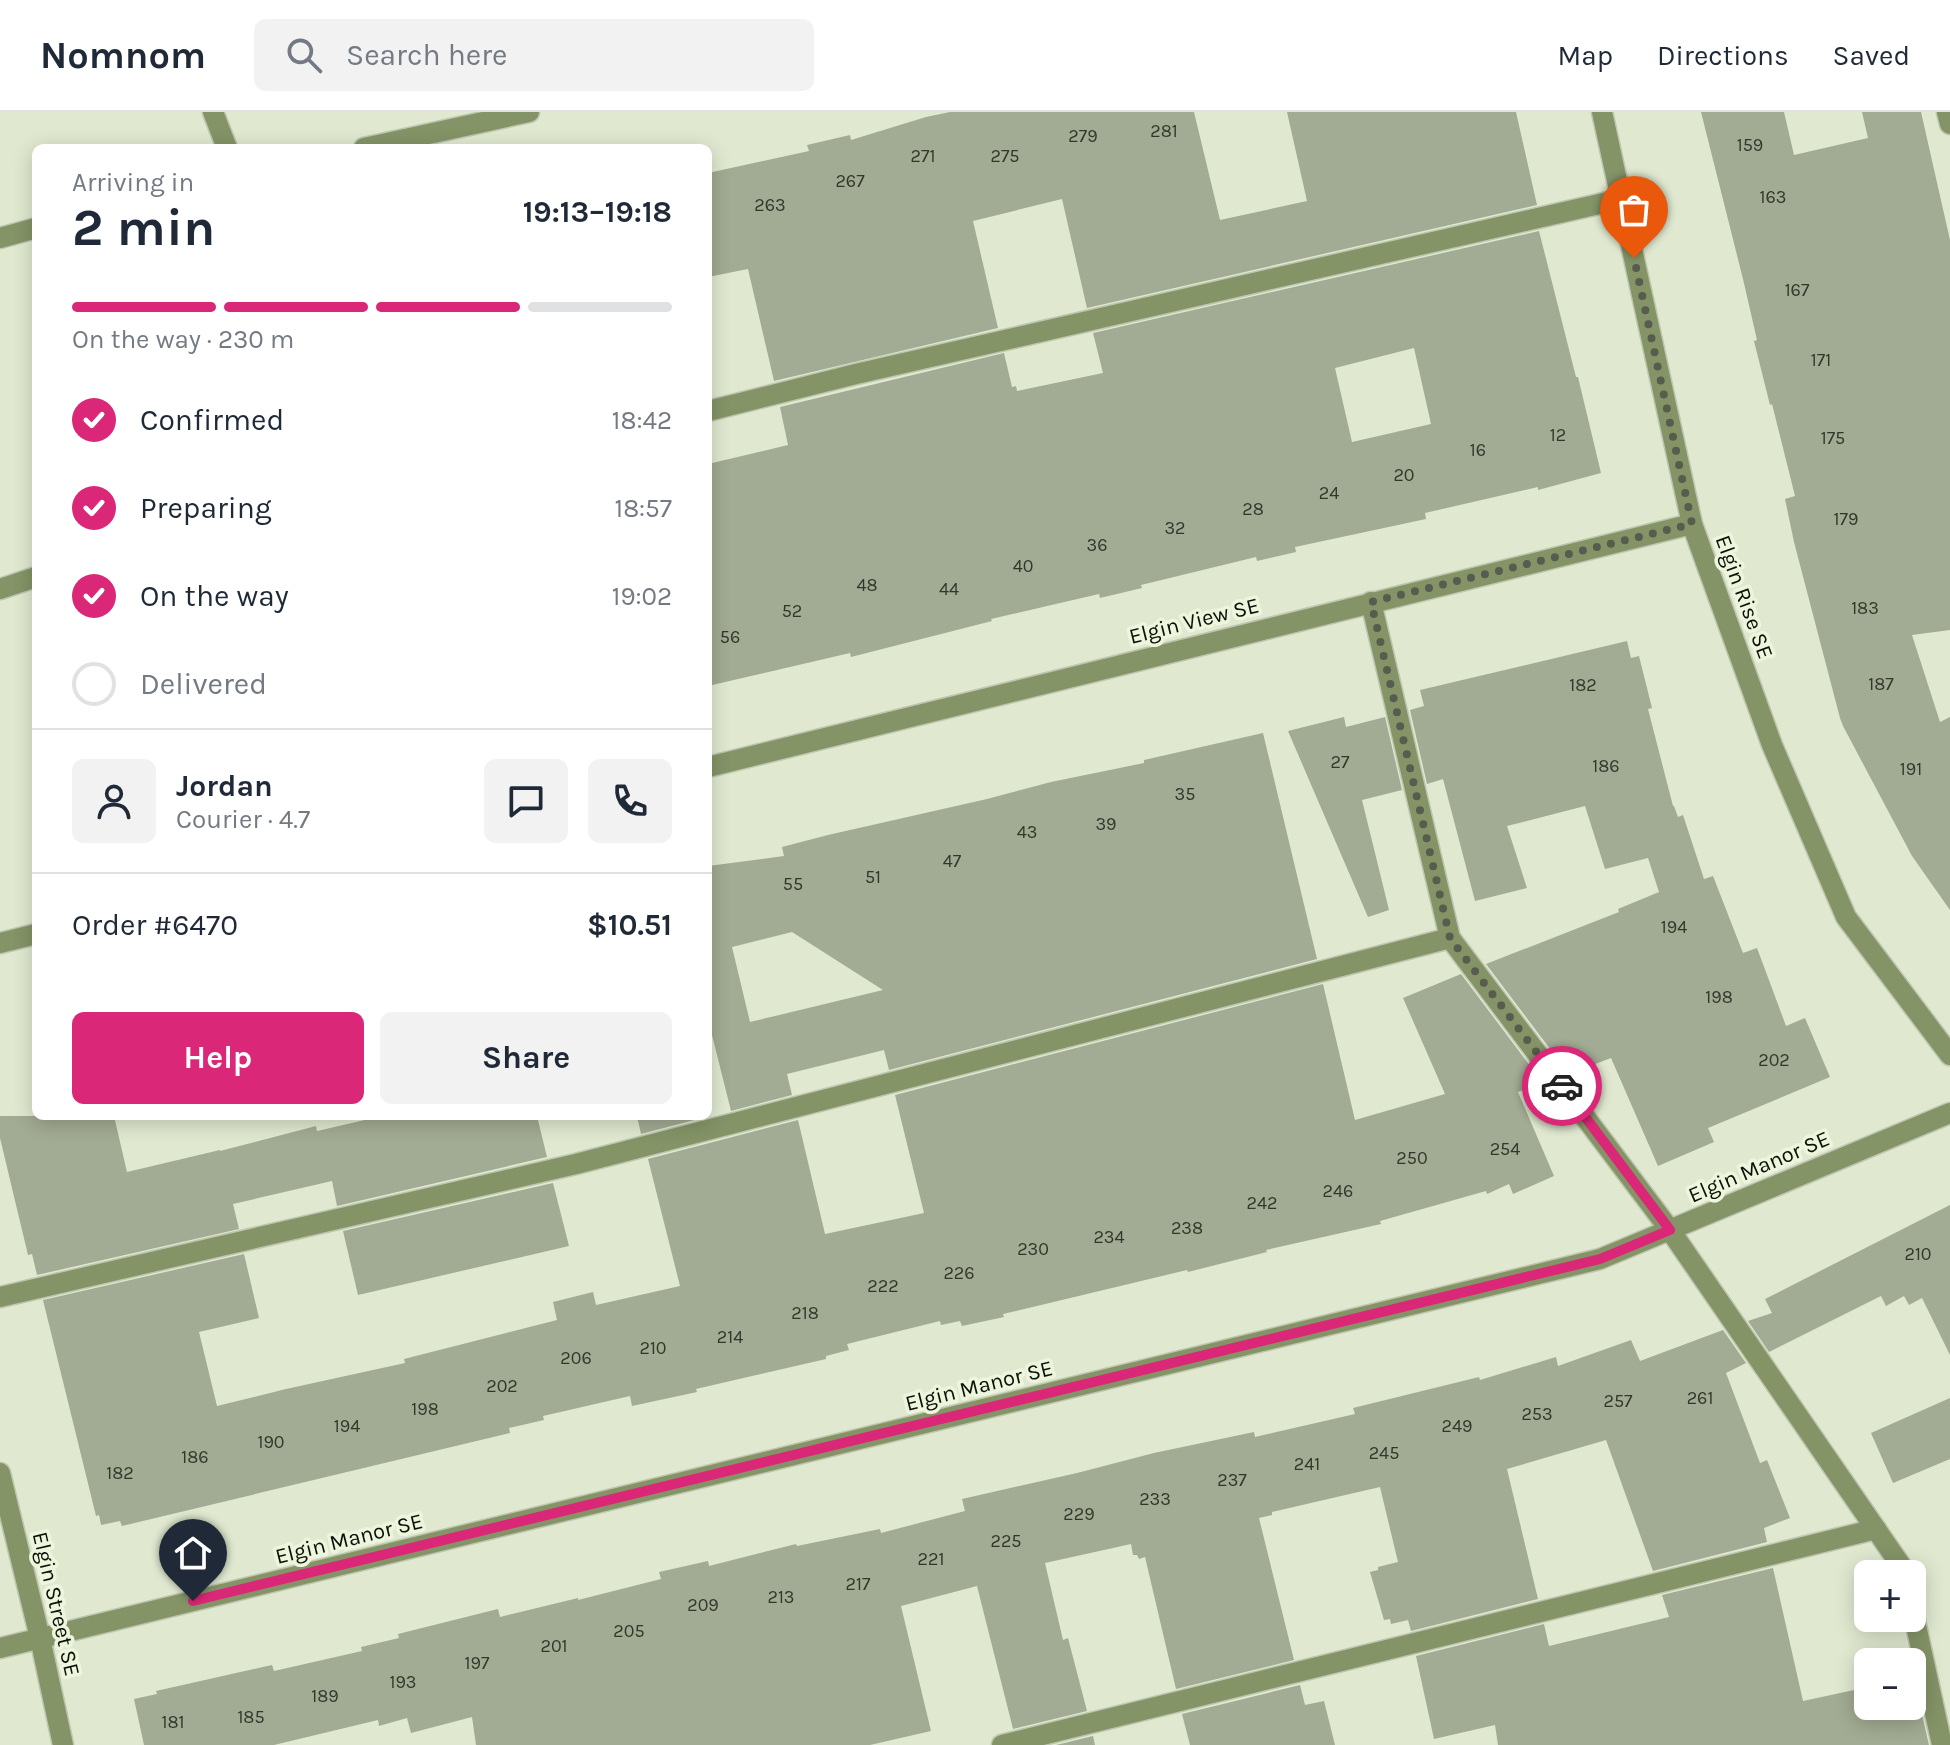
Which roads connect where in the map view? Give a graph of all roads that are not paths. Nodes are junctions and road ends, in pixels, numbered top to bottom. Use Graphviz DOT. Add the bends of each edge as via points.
graph roads {
  1 [pos="213,112"];
  2 [pos="529,112"];
  3 [pos="1602,112"];
  4 [pos="1947,112"];
  5 [pos="1950,124"];
  6 [pos="225,144"];
  7 [pos="382,144"];
  8 [pos="1621,199"];
  9 [pos="32,229"];
  10 [pos="0,238"];
  11 [pos="712,410"];
  12 [pos="1692,524"];
  13 [pos="32,578"];
  14 [pos="0,589"];
  15 [pos="1371,602"];
  16 [pos="712,766"];
  17 [pos="32,935"];
  18 [pos="1450,938"];
  19 [pos="0,943"];
  20 [pos="1950,1055"];
  21 [pos="1950,1113"];
  22 [pos="1670,1230"];
  23 [pos="0,1297"];
  24 [pos="0,1473"];
  25 [pos="1876,1529"];
  26 [pos="1897,1560"];
  27 [pos="1917,1632"];
  28 [pos="40,1638"];
  29 [pos="0,1648"];
  30 [pos="63,1745"];
  31 [pos="1002,1745"];
  32 [pos="1942,1745"];
  1 -- 6 [label="street"];
  2 -- 7 [label="street"];
  3 -- 8 [label="street, Elgin Rise SE"];
  4 -- 5 [label="street"];
  8 -- 11 [label="street"];
  8 -- 12 [label="street, Elgin Rise SE"];
  9 -- 10 [label="street"];
  12 -- 15 [label="street, Elgin View SE"];
  12 -- 20 [label="street, Elgin Rise SE" via="1772,745 1846,917"];
  13 -- 14 [label="street"];
  15 -- 16 [label="street, Elgin View SE"];
  15 -- 18 [label="street"];
  17 -- 19 [label="street"];
  18 -- 22 [label="street"];
  18 -- 23 [label="street" via="576,1164"];
  21 -- 22 [label="street, Elgin Manor SE"];
  22 -- 25 [label="street"];
  22 -- 28 [label="street, Elgin Manor SE" via="1600,1259"];
  24 -- 28 [label="street, Elgin Street SE"];
  25 -- 26 [label="street"];
  25 -- 31 [label="street"];
  27 -- 32 [label="street"];
  28 -- 29 [label="street, Elgin Manor SE"];
  28 -- 30 [label="street, Elgin Street SE"];
}
